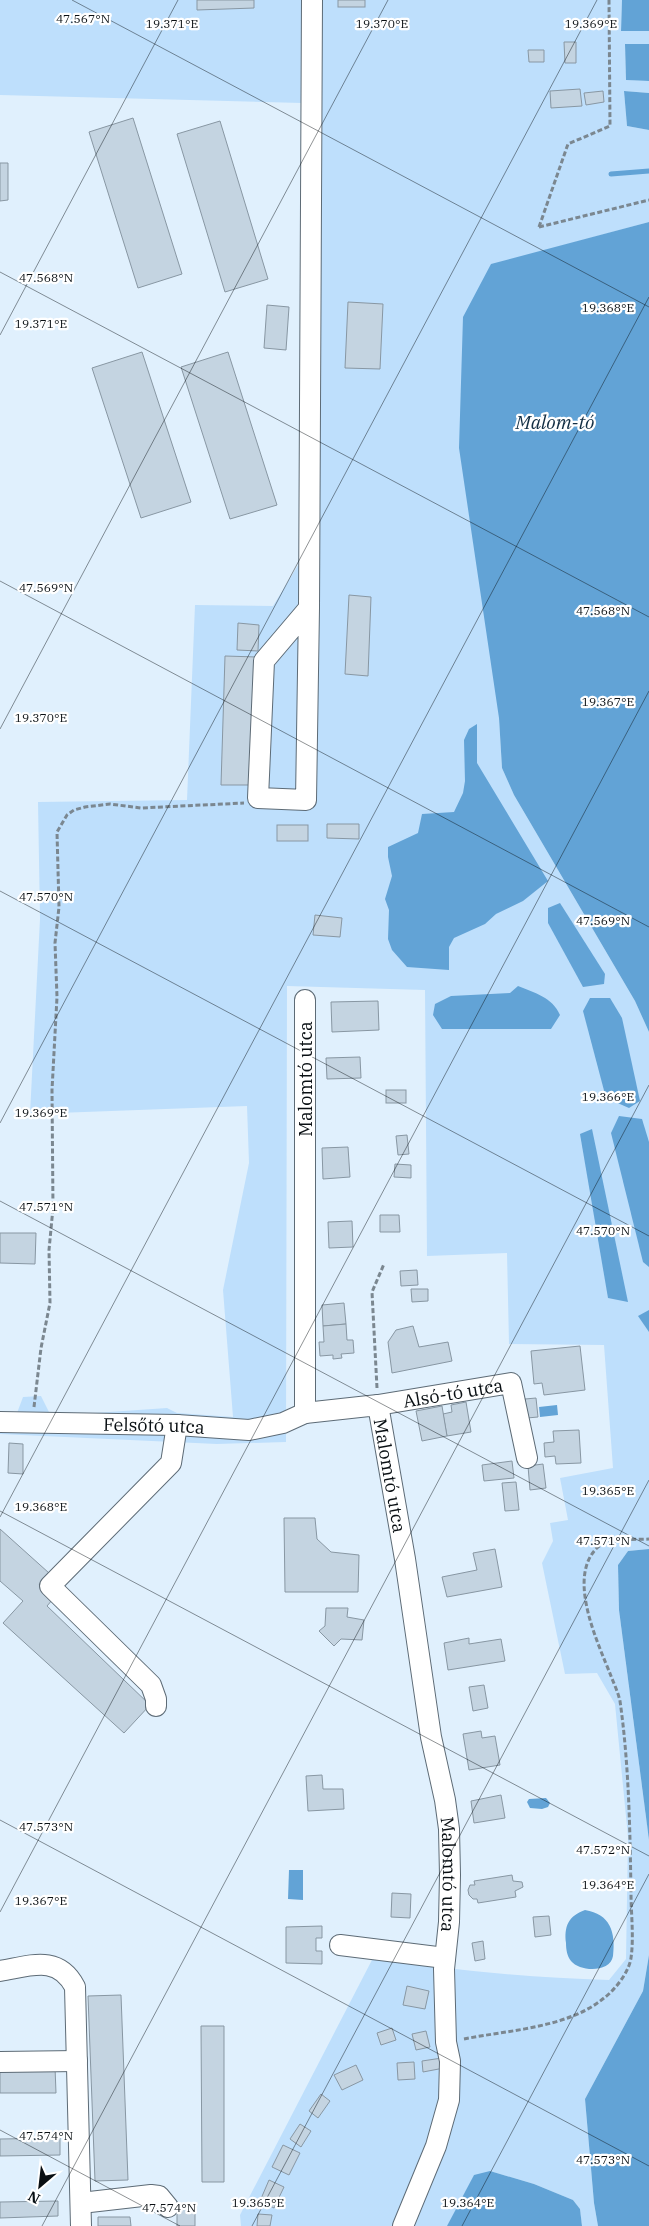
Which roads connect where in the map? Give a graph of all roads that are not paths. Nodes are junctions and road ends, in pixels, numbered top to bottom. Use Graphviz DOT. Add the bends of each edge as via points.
graph roads {
  1 [pos="312,0"];
  2 [pos="309,608"];
  3 [pos="305,1000"];
  4 [pos="378,1404"];
  5 [pos="305,1413"];
  6 [pos="0,1422"];
  7 [pos="177,1425"];
  8 [pos="527,1458"];
  9 [pos="156,1706"];
  10 [pos="340,1945"];
  11 [pos="444,1963"];
  12 [pos="0,1971"];
  13 [pos="0,2062"];
  14 [pos="77,2062"];
  15 [pos="81,2203"];
  16 [pos="168,2206"];
  17 [pos="81,2226"];
  18 [pos="403,2226"];
  1 -- 2 [label="street"];
  2 -- 2 [label="street" via="306,800 258,798 264,661"];
  3 -- 5 [label="street, Malomtó utca"];
  4 -- 5 [label="street, Malomtó utca"];
  4 -- 8 [label="street, Alsó-tó utca" via="511,1383"];
  4 -- 11 [label="street, Malomtó utca" via="431,1737 445,1800 450,1875"];
  5 -- 7 [label="street, Felsőtó utca" via="283,1423 249,1430"];
  6 -- 7 [label="street, Felsőtó utca"];
  7 -- 9 [label="street" via="171,1463 50,1586 151,1685"];
  10 -- 11 [label="street"];
  11 -- 18 [label="street, Malomtó utca" via="450,2086 436,2146"];
  12 -- 14 [label="street" via="46,1964 61,1969 70,1977 75,1987"];
  13 -- 14 [label="street"];
  14 -- 15 [label="street"];
  15 -- 16 [label="street" via="151,2195 159,2196"];
  15 -- 17 [label="street"];
}
